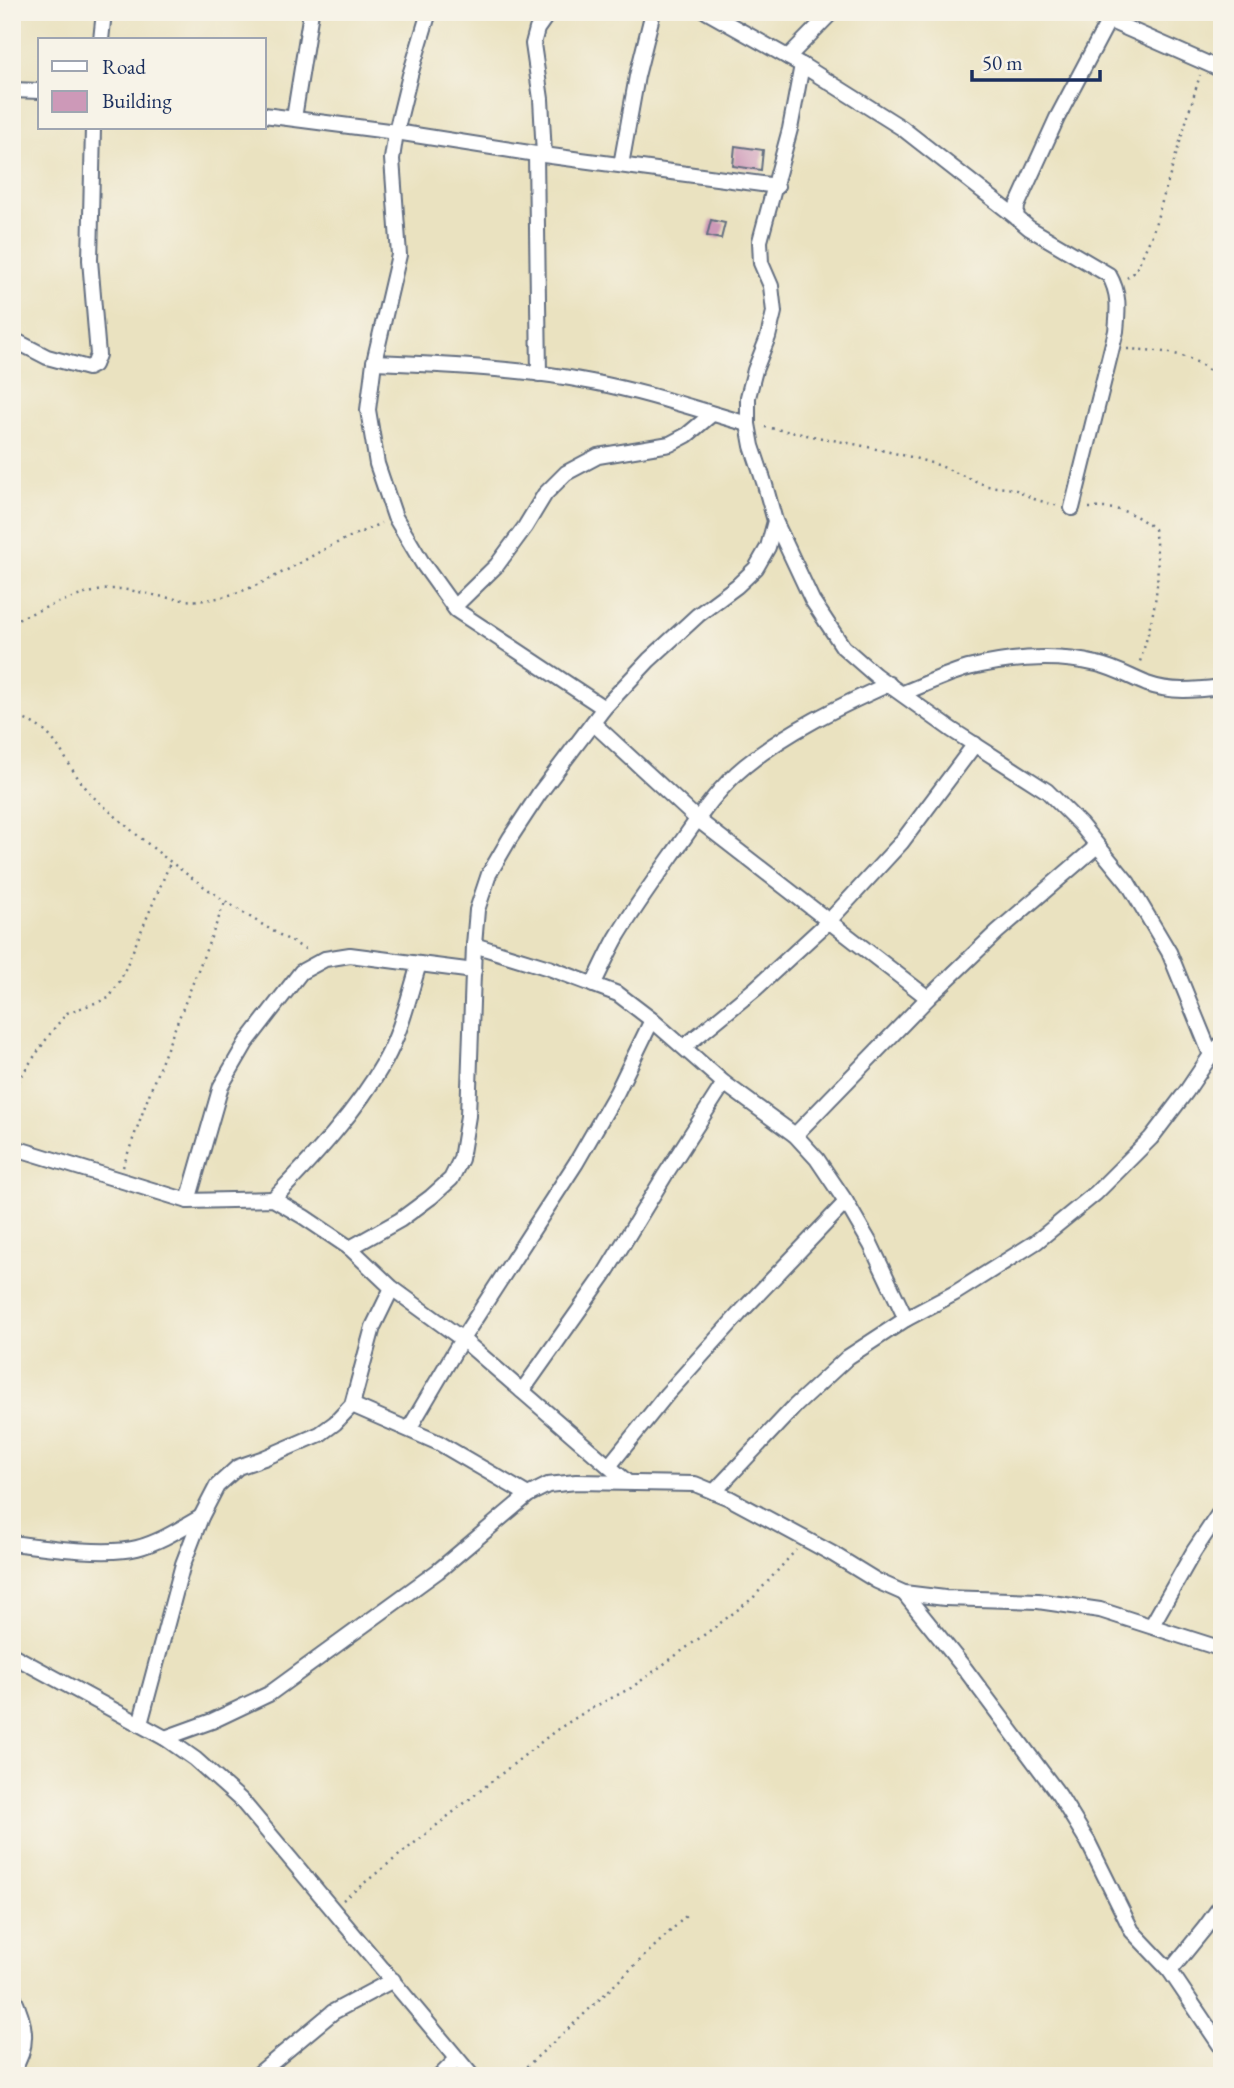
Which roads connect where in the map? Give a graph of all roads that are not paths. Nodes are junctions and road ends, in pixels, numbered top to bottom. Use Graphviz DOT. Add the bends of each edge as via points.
graph roads {
  1 [pos="104,12"];
  2 [pos="311,12"];
  3 [pos="429,12"];
  4 [pos="549,12"];
  5 [pos="653,12"];
  6 [pos="707,12"];
  7 [pos="832,12"];
  8 [pos="1090,12"];
  9 [pos="1111,17"];
  10 [pos="101,38"];
  11 [pos="788,57"];
  12 [pos="802,65"];
  13 [pos="1222,70"];
  14 [pos="12,89"];
  15 [pos="38,90"];
  16 [pos="266,115"];
  17 [pos="294,118"];
  18 [pos="93,130"];
  19 [pos="396,132"];
  20 [pos="540,155"];
  21 [pos="621,165"];
  22 [pos="777,186"];
  23 [pos="1016,217"];
  24 [pos="12,339"];
  25 [pos="374,362"];
  26 [pos="539,374"];
  27 [pos="712,414"];
  28 [pos="748,424"];
  29 [pos="1072,508"];
  30 [pos="775,522"];
  31 [pos="454,607"];
  32 [pos="889,684"];
  33 [pos="1222,687"];
  34 [pos="903,693"];
  35 [pos="604,708"];
  36 [pos="593,723"];
  37 [pos="975,744"];
  38 [pos="697,819"];
  39 [pos="1097,846"];
  40 [pos="828,922"];
  41 [pos="474,945"];
  42 [pos="419,964"];
  43 [pos="474,971"];
  44 [pos="593,985"];
  45 [pos="928,998"];
  46 [pos="652,1020"];
  47 [pos="1222,1043"];
  48 [pos="684,1047"];
  49 [pos="1211,1055"];
  50 [pos="724,1083"];
  51 [pos="795,1135"];
  52 [pos="12,1147"];
  53 [pos="272,1199"];
  54 [pos="188,1201"];
  55 [pos="846,1202"];
  56 [pos="350,1248"];
  57 [pos="392,1288"];
  58 [pos="906,1319"];
  59 [pos="462,1339"];
  60 [pos="522,1391"];
  61 [pos="352,1405"];
  62 [pos="409,1429"];
  63 [pos="609,1466"];
  64 [pos="627,1482"];
  65 [pos="714,1492"];
  66 [pos="528,1495"];
  67 [pos="1222,1510"];
  68 [pos="201,1517"];
  69 [pos="12,1543"];
  70 [pos="904,1593"];
  71 [pos="1152,1625"];
  72 [pos="1222,1648"];
  73 [pos="12,1655"];
  74 [pos="140,1724"];
  75 [pos="165,1738"];
  76 [pos="1222,1904"];
  77 [pos="1170,1970"];
  78 [pos="393,1980"];
  79 [pos="12,1994"];
  80 [pos="1222,2048"];
  81 [pos="457,2059"];
  82 [pos="12,2072"];
  83 [pos="256,2076"];
  84 [pos="440,2076"];
  85 [pos="472,2076"];
  1 -- 10 [label="street"];
  2 -- 17 [label="street"];
  3 -- 19 [label="street"];
  4 -- 20 [label="street" via="533,44 541,99"];
  5 -- 21 [label="street"];
  6 -- 11 [label="street"];
  7 -- 11 [label="street"];
  8 -- 9 [label="street"];
  9 -- 13 [label="street"];
  9 -- 23 [label="street" via="1046,142"];
  11 -- 12 [label="street"];
  12 -- 22 [label="street"];
  12 -- 23 [label="street" via="902,128"];
  14 -- 15 [label="street"];
  16 -- 17 [label="street"];
  17 -- 19 [label="street"];
  18 -- 24 [label="street" via="90,260 98,355 88,368 47,357"];
  19 -- 20 [label="street"];
  19 -- 25 [label="street" via="392,159 399,254"];
  20 -- 21 [label="street"];
  20 -- 26 [label="street"];
  21 -- 22 [label="street"];
  22 -- 28 [label="street" via="761,241 761,263 771,286 774,312 748,397"];
  23 -- 29 [label="street" via="1110,275 1116,287 1116,331"];
  25 -- 26 [label="street"];
  25 -- 31 [label="street" via="368,410 377,464 395,517"];
  26 -- 27 [label="street" via="593,382"];
  27 -- 28 [label="street"];
  27 -- 31 [label="street" via="670,444 598,456 566,473 545,494 497,565"];
  28 -- 30 [label="street"];
  30 -- 32 [label="street" via="812,600 843,647"];
  30 -- 35 [label="street" via="756,568 649,660"];
  31 -- 35 [label="street"];
  32 -- 34 [label="street"];
  32 -- 38 [label="street" via="800,727 744,766"];
  33 -- 34 [label="street" via="1172,690 1096,664 1018,660 967,669"];
  34 -- 37 [label="street"];
  35 -- 36 [label="street"];
  36 -- 38 [label="street"];
  36 -- 41 [label="street" via="539,794 489,874 477,910"];
  37 -- 39 [label="street" via="1047,791"];
  37 -- 40 [label="street" via="901,843"];
  38 -- 40 [label="street"];
  38 -- 44 [label="street" via="616,939"];
  39 -- 45 [label="street"];
  39 -- 49 [label="street" via="1128,883 1168,953"];
  40 -- 45 [label="street"];
  40 -- 48 [label="street"];
  41 -- 43 [label="street"];
  41 -- 44 [label="street"];
  42 -- 43 [label="street"];
  42 -- 53 [label="street" via="385,1060 314,1157"];
  42 -- 54 [label="street" via="350,955 325,959 301,972 246,1043 220,1086"];
  43 -- 56 [label="street" via="468,1115 461,1159 451,1179 430,1197"];
  44 -- 46 [label="street" via="618,995"];
  45 -- 51 [label="street"];
  46 -- 48 [label="street"];
  46 -- 59 [label="street" via="576,1163"];
  47 -- 49 [label="street"];
  48 -- 50 [label="street"];
  49 -- 58 [label="street" via="1151,1138 1096,1193 1036,1241"];
  50 -- 51 [label="street"];
  50 -- 60 [label="street" via="604,1275"];
  51 -- 55 [label="street"];
  52 -- 54 [label="street"];
  53 -- 54 [label="street"];
  53 -- 56 [label="street"];
  55 -- 58 [label="street"];
  55 -- 63 [label="street" via="667,1394"];
  56 -- 57 [label="street"];
  57 -- 59 [label="street"];
  57 -- 61 [label="street" via="373,1327"];
  58 -- 65 [label="street" via="848,1357"];
  59 -- 60 [label="street"];
  59 -- 62 [label="street"];
  60 -- 63 [label="street"];
  61 -- 62 [label="street"];
  61 -- 68 [label="street" via="320,1434 238,1467 217,1486"];
  62 -- 66 [label="street"];
  63 -- 64 [label="street"];
  64 -- 65 [label="street" via="695,1484"];
  64 -- 66 [label="street" via="548,1485"];
  65 -- 70 [label="street"];
  66 -- 75 [label="street" via="416,1588 269,1694"];
  67 -- 71 [label="street"];
  68 -- 69 [label="street" via="135,1549 97,1551"];
  68 -- 74 [label="street" via="183,1564"];
  70 -- 71 [label="street" via="1038,1601 1100,1609"];
  70 -- 77 [label="street" via="1059,1795 1132,1931"];
  71 -- 72 [label="street"];
  73 -- 74 [label="street"];
  74 -- 75 [label="street"];
  75 -- 78 [label="street" via="242,1801"];
  76 -- 77 [label="street"];
  77 -- 80 [label="street"];
  78 -- 81 [label="street"];
  78 -- 83 [label="street" via="333,2012"];
  79 -- 82 [label="street" via="24,2021 25,2041"];
  81 -- 84 [label="street"];
  81 -- 85 [label="street"];
}
